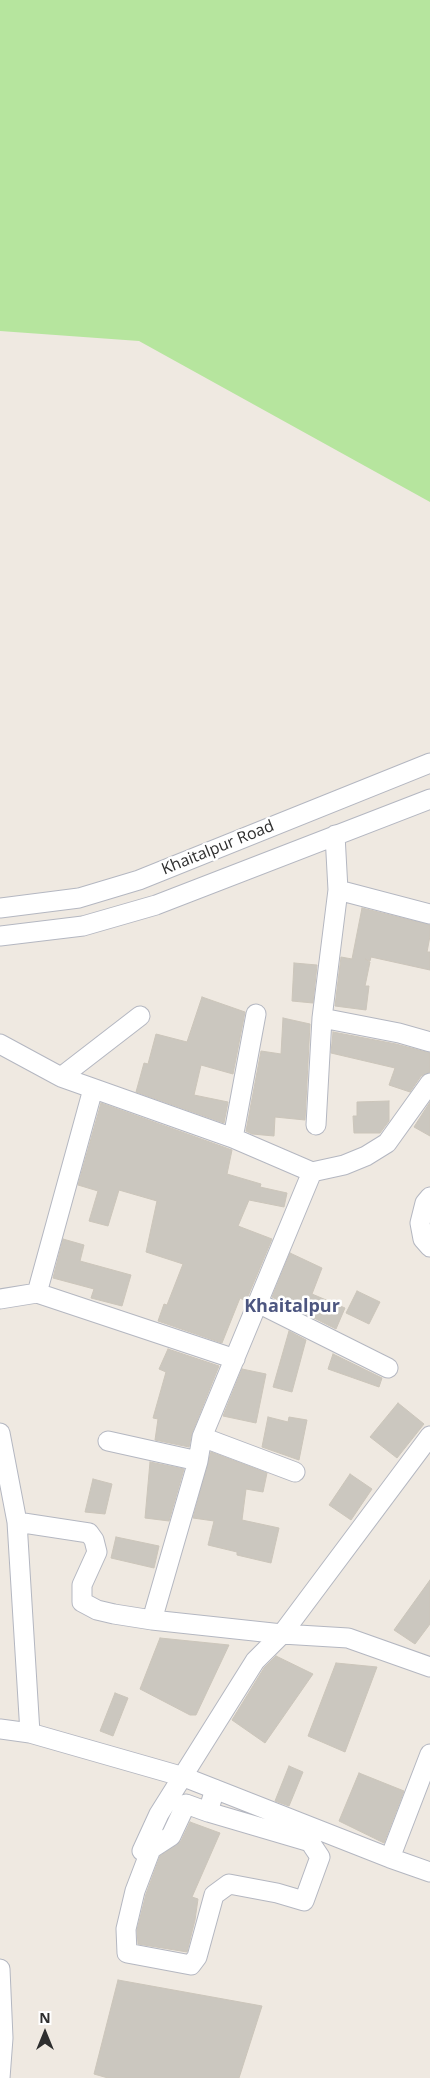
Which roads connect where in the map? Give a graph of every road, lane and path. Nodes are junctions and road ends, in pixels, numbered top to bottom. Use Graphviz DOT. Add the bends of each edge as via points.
graph roads {
  1 [pos="430,763"];
  2 [pos="430,799"];
  3 [pos="335,835"];
  4 [pos="338,890"];
  5 [pos="0,908"];
  6 [pos="430,914"];
  7 [pos="0,936"];
  8 [pos="256,1014"];
  9 [pos="140,1016"];
  10 [pos="322,1018"];
  11 [pos="430,1042"];
  12 [pos="0,1044"];
  13 [pos="60,1077"];
  14 [pos="430,1083"];
  15 [pos="93,1089"];
  16 [pos="316,1125"];
  17 [pos="233,1138"];
  18 [pos="312,1172"];
  19 [pos="430,1197"];
  20 [pos="430,1247"];
  21 [pos="37,1293"];
  22 [pos="0,1298"];
  23 [pos="258,1303"];
  24 [pos="235,1359"];
  25 [pos="388,1368"];
  26 [pos="0,1433"];
  27 [pos="430,1436"];
  28 [pos="202,1437"];
  29 [pos="108,1442"];
  30 [pos="198,1461"];
  31 [pos="295,1472"];
  32 [pos="17,1522"];
  33 [pos="152,1620"];
  34 [pos="282,1634"];
  35 [pos="430,1667"];
  36 [pos="0,1729"];
  37 [pos="30,1733"];
  38 [pos="430,1754"];
  39 [pos="184,1777"];
  40 [pos="215,1789"];
  41 [pos="208,1812"];
  42 [pos="142,1851"];
  43 [pos="390,1858"];
  44 [pos="430,1872"];
  45 [pos="0,1969"];
  46 [pos="0,2078"];
  1 -- 5 [label="street, Khaitalpur Road" via="139,880 78,898"];
  2 -- 3 [label="street, Khaitalpur Road"];
  3 -- 4 [label="street"];
  3 -- 7 [label="street, Khaitalpur Road" via="156,905 84,926"];
  4 -- 6 [label="street"];
  4 -- 10 [label="street"];
  8 -- 17 [label="street"];
  9 -- 13 [label="street"];
  10 -- 11 [label="street"];
  10 -- 16 [label="street"];
  12 -- 13 [label="street"];
  13 -- 15 [label="street"];
  14 -- 18 [label="street" via="387,1143 344,1165"];
  15 -- 17 [label="street"];
  15 -- 21 [label="street"];
  17 -- 18 [label="street"];
  18 -- 23 [label="street"];
  19 -- 20 [label="street" via="425,1203 420,1223 423,1239"];
  21 -- 22 [label="street"];
  21 -- 24 [label="street"];
  23 -- 24 [label="street"];
  23 -- 25 [label="street"];
  24 -- 28 [label="street"];
  26 -- 32 [label="street"];
  27 -- 34 [label="street"];
  28 -- 30 [label="street"];
  28 -- 31 [label="street"];
  29 -- 30 [label="street"];
  30 -- 33 [label="street"];
  32 -- 33 [label="street" via="89,1533 97,1552 82,1585 82,1602 97,1610"];
  32 -- 37 [label="street"];
  33 -- 34 [label="street"];
  34 -- 35 [label="street" via="348,1638"];
  34 -- 39 [label="street" via="255,1661"];
  36 -- 37 [label="street"];
  37 -- 39 [label="street"];
  38 -- 43 [label="street"];
  39 -- 40 [label="street"];
  39 -- 42 [label="street" via="159,1814"];
  40 -- 41 [label="street"];
  40 -- 43 [label="street"];
  41 -- 41 [label="street" via="310,1842 320,1857 304,1901 228,1884 214,1895 197,1957 191,1966 127,1954 126,1929 134,1891 151,1849 171,1836 186,1804"];
  43 -- 44 [label="street"];
  45 -- 46 [label="street" via="3,2038"];
}
